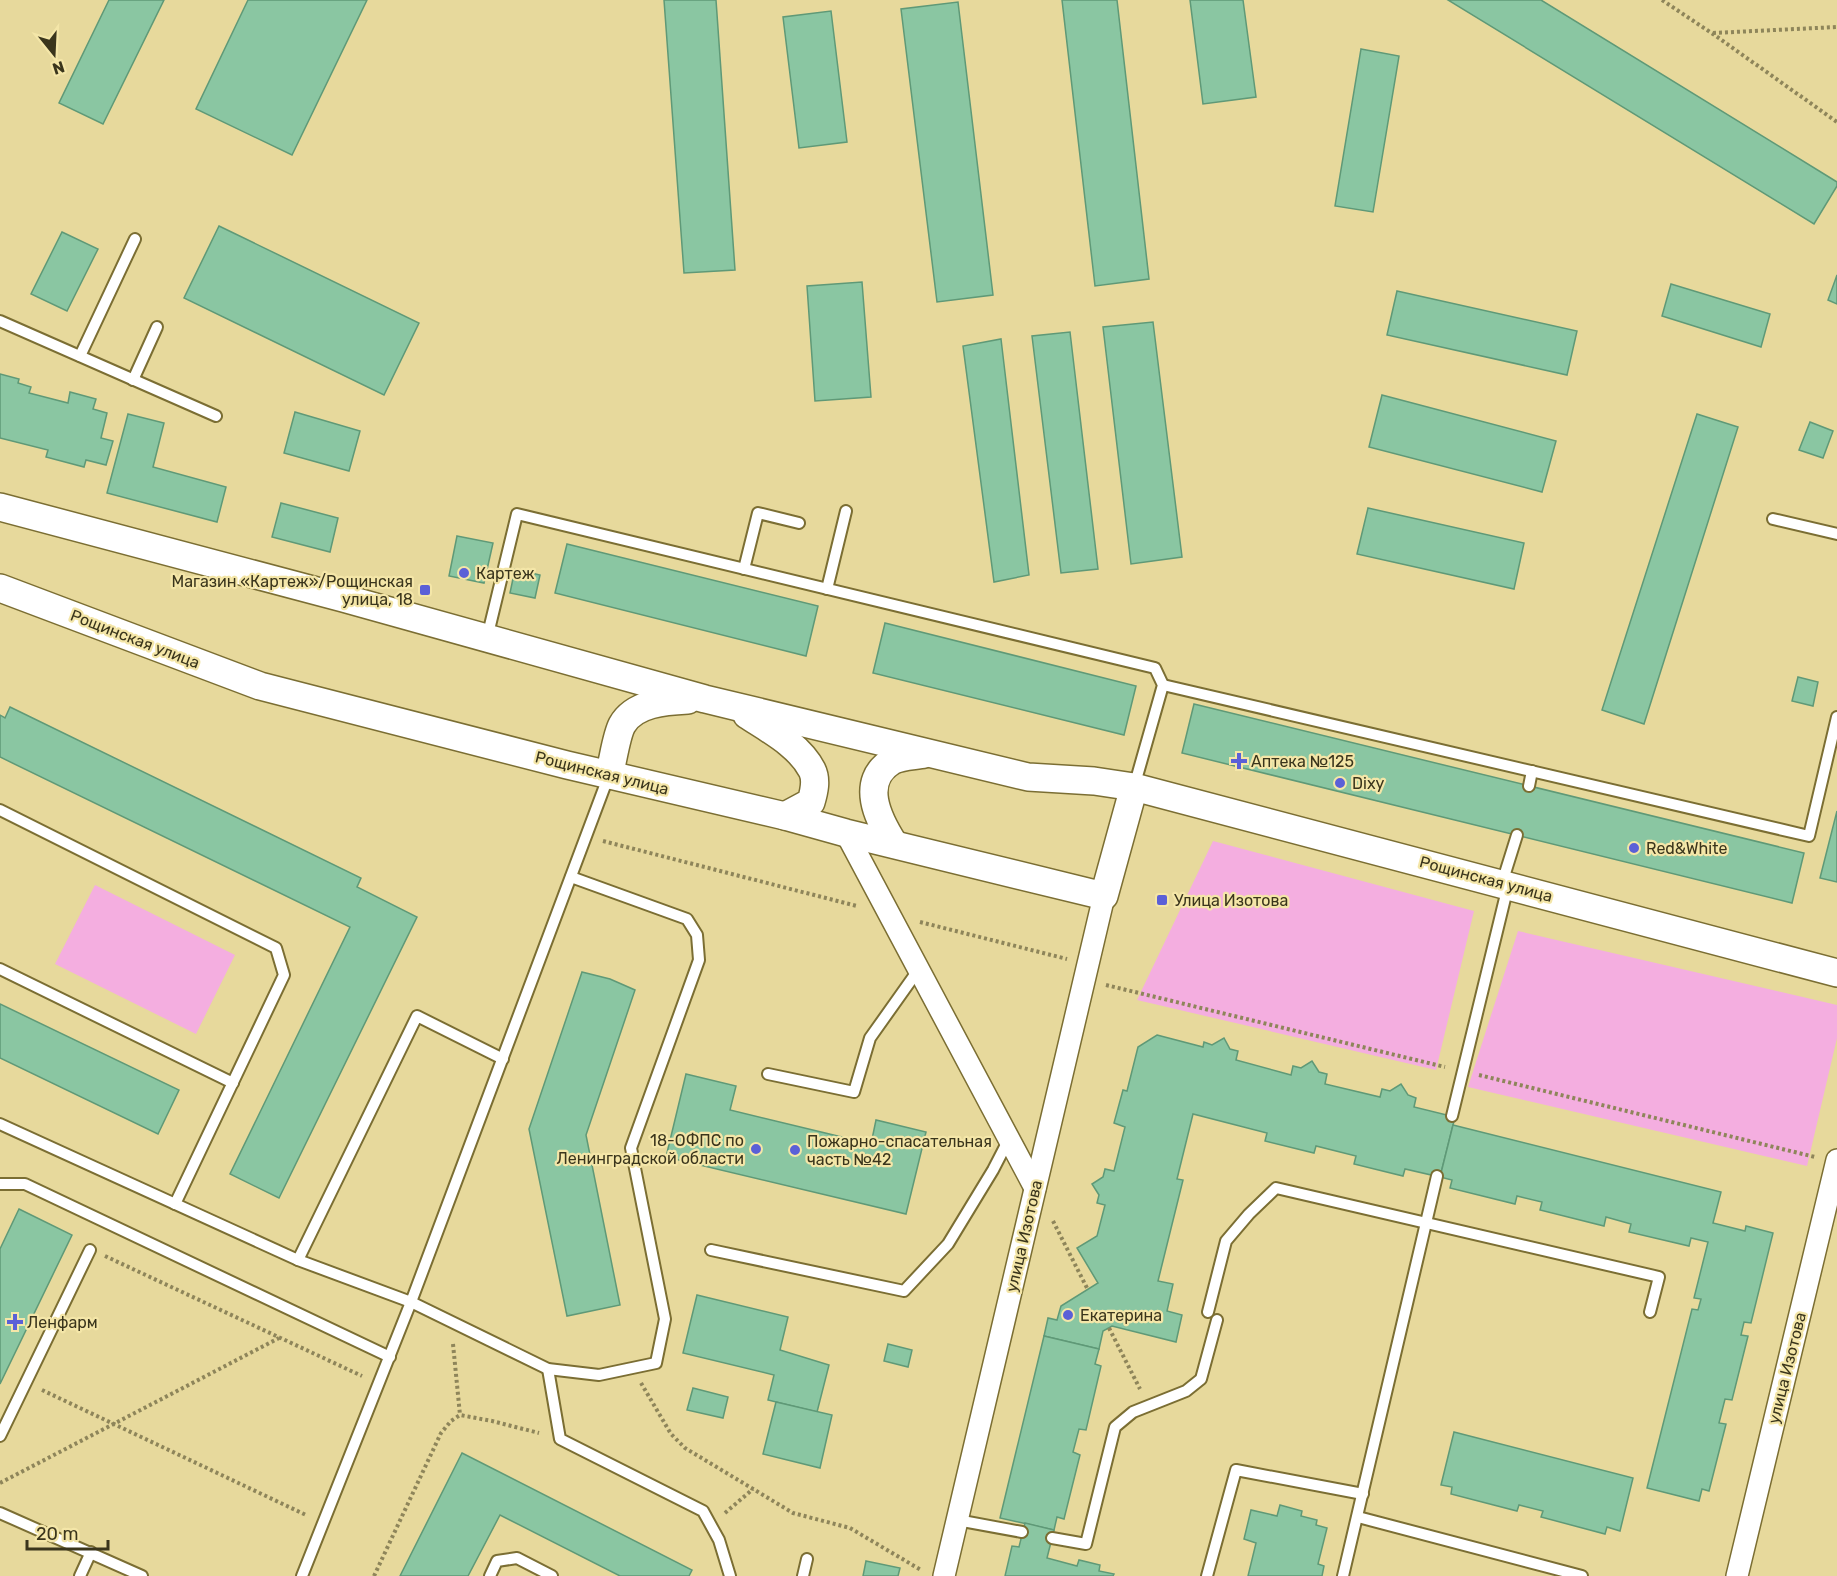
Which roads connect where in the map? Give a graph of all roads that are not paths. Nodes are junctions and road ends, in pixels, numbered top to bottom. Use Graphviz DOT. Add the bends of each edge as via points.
graph roads {
  1 [pos="135,238"];
  2 [pos="0,321"];
  3 [pos="157,327"];
  4 [pos="80,357"];
  5 [pos="133,380"];
  6 [pos="216,416"];
  7 [pos="0,507"];
  8 [pos="846,511"];
  9 [pos="1773,519"];
  10 [pos="799,523"];
  11 [pos="1837,534"];
  12 [pos="744,569"];
  13 [pos="0,588"];
  14 [pos="827,589"];
  15 [pos="487,638"];
  16 [pos="1163,685"];
  17 [pos="705,699"];
  18 [pos="734,706"];
  19 [pos="1837,717"];
  20 [pos="932,753"];
  21 [pos="1532,771"];
  22 [pos="609,775"];
  23 [pos="1529,786"];
  24 [pos="1134,787"];
  25 [pos="0,810"];
  26 [pos="785,816"];
  27 [pos="846,833"];
  28 [pos="1517,835"];
  29 [pos="894,844"];
  30 [pos="571,877"];
  31 [pos="1506,884"];
  32 [pos="1104,896"];
  33 [pos="0,969"];
  34 [pos="919,969"];
  35 [pos="1837,973"];
  36 [pos="503,1059"];
  37 [pos="768,1074"];
  38 [pos="233,1083"];
  39 [pos="1452,1116"];
  40 [pos="0,1124"];
  41 [pos="1009,1139"];
  42 [pos="1837,1160"];
  43 [pos="1437,1176"];
  44 [pos="0,1184"];
  45 [pos="1035,1188"];
  46 [pos="175,1204"];
  47 [pos="1425,1223"];
  48 [pos="90,1250"];
  49 [pos="711,1250"];
  50 [pos="298,1260"];
  51 [pos="411,1302"];
  52 [pos="1208,1312"];
  53 [pos="1650,1312"];
  54 [pos="1217,1320"];
  55 [pos="390,1357"];
  56 [pos="548,1369"];
  57 [pos="0,1436"];
  58 [pos="1363,1494"];
  59 [pos="0,1513"];
  60 [pos="1358,1517"];
  61 [pos="957,1520"];
  62 [pos="1022,1532"];
  63 [pos="1052,1538"];
  64 [pos="91,1552"];
  65 [pos="807,1559"];
  66 [pos="80,1576"];
  67 [pos="142,1576"];
  68 [pos="302,1576"];
  69 [pos="490,1576"];
  70 [pos="552,1576"];
  71 [pos="730,1576"];
  72 [pos="804,1576"];
  73 [pos="944,1576"];
  74 [pos="1207,1576"];
  75 [pos="1343,1576"];
  76 [pos="1582,1576"];
  77 [pos="1737,1576"];
  1 -- 4 [label="lane"];
  2 -- 4 [label="lane"];
  3 -- 5 [label="lane"];
  4 -- 5 [label="lane"];
  5 -- 6 [label="lane"];
  7 -- 15 [label="street, Рощинская улица"];
  8 -- 14 [label="lane"];
  9 -- 11 [label="lane"];
  10 -- 12 [label="lane" via="758,513"];
  12 -- 14 [label="lane"];
  12 -- 15 [label="lane" via="516,514"];
  13 -- 22 [label="street, Рощинская улица" via="260,686"];
  14 -- 16 [label="lane" via="1155,668"];
  15 -- 17 [label="street, Рощинская улица"];
  16 -- 21 [label="lane"];
  16 -- 24 [label="lane"];
  17 -- 18 [label="street, Рощинская улица"];
  17 -- 22 [label="street" via="642,706 622,724"];
  18 -- 20 [label="street, Рощинская улица"];
  18 -- 26 [label="street" via="781,737 813,771 815,789 811,802"];
  19 -- 21 [label="lane" via="1809,836"];
  20 -- 24 [label="street, Рощинская улица" via="1029,777"];
  20 -- 29 [label="street" via="893,760 878,775 875,807"];
  21 -- 23 [label="lane"];
  22 -- 26 [label="street, Рощинская улица"];
  22 -- 30 [label="lane"];
  24 -- 31 [label="street, Рощинская улица"];
  24 -- 32 [label="street"];
  25 -- 38 [label="lane" via="276,948 284,975"];
  26 -- 27 [label="street, Рощинская улица"];
  27 -- 29 [label="street, Рощинская улица"];
  27 -- 34 [label="street"];
  28 -- 31 [label="lane"];
  29 -- 32 [label="street, Рощинская улица"];
  30 -- 36 [label="lane"];
  30 -- 56 [label="lane" via="687,919 697,935 699,960 632,1148 665,1319 656,1363 599,1375"];
  31 -- 35 [label="street, Рощинская улица"];
  31 -- 39 [label="lane"];
  32 -- 45 [label="street, улица Изотова"];
  33 -- 38 [label="lane"];
  34 -- 37 [label="lane" via="870,1038 854,1092"];
  34 -- 41 [label="street"];
  36 -- 50 [label="lane" via="417,1016"];
  36 -- 51 [label="lane"];
  38 -- 46 [label="lane"];
  40 -- 46 [label="lane"];
  41 -- 45 [label="street"];
  41 -- 49 [label="lane" via="948,1244 904,1291"];
  42 -- 77 [label="street, улица Изотова"];
  43 -- 47 [label="lane"];
  44 -- 55 [label="lane" via="25,1184"];
  45 -- 61 [label="street, улица Изотова"];
  46 -- 50 [label="lane"];
  47 -- 52 [label="lane" via="1276,1188 1226,1241"];
  47 -- 53 [label="lane" via="1659,1277"];
  47 -- 58 [label="lane"];
  48 -- 57 [label="lane"];
  50 -- 51 [label="lane"];
  51 -- 55 [label="lane"];
  51 -- 56 [label="lane"];
  54 -- 63 [label="lane" via="1201,1378 1186,1391 1133,1412 1115,1427 1086,1544"];
  55 -- 68 [label="lane"];
  56 -- 71 [label="lane" via="560,1439 703,1511 719,1540"];
  58 -- 60 [label="lane"];
  58 -- 74 [label="lane" via="1236,1470"];
  59 -- 64 [label="lane"];
  60 -- 75 [label="lane"];
  60 -- 76 [label="lane"];
  61 -- 62 [label="lane"];
  61 -- 73 [label="street, улица Изотова"];
  64 -- 66 [label="lane"];
  64 -- 67 [label="lane"];
  65 -- 72 [label="lane"];
  69 -- 70 [label="lane" via="497,1561 517,1558"];
}
